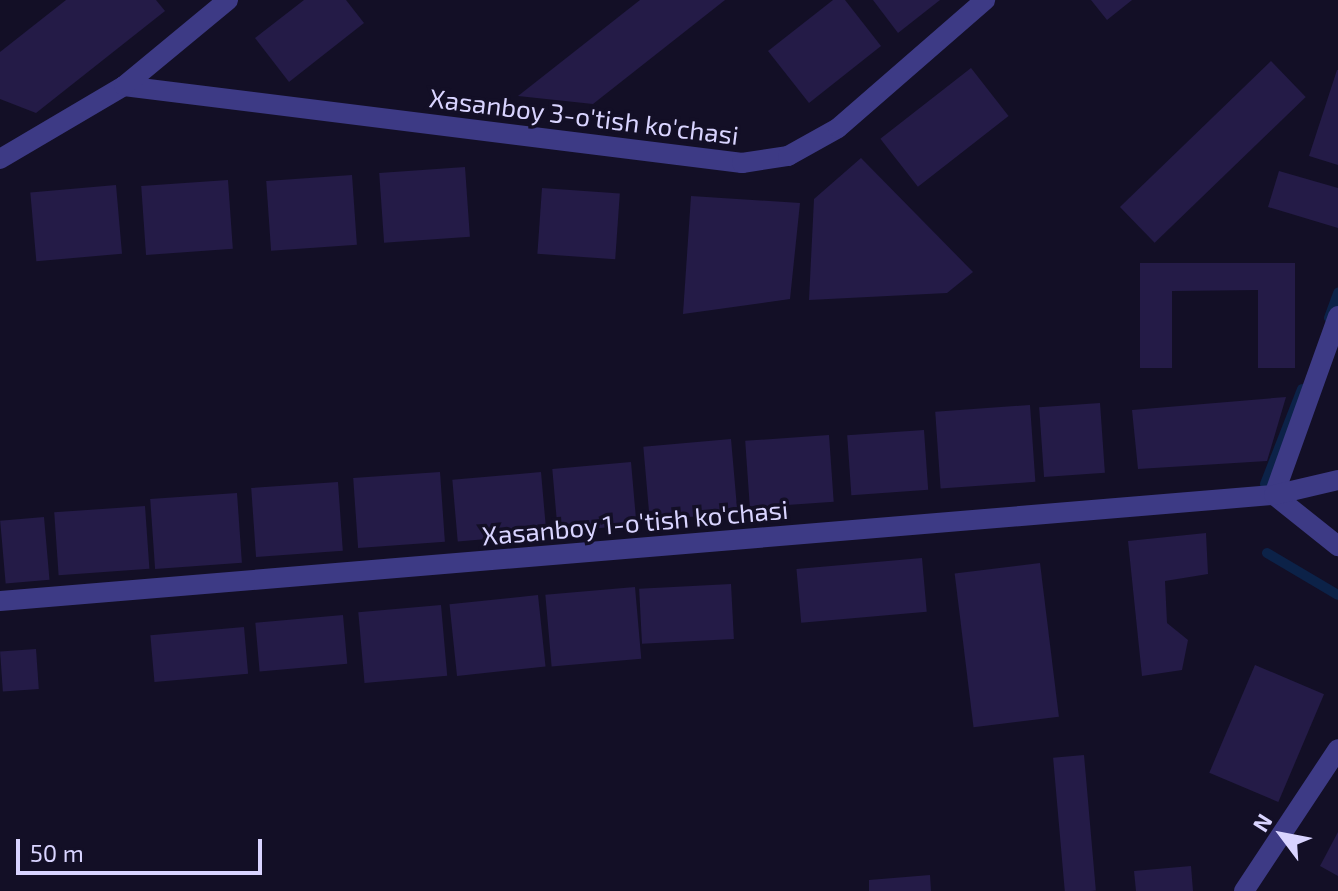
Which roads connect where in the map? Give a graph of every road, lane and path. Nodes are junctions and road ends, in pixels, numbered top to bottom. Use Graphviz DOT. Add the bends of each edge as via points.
graph roads {
  1 [pos="228,0"];
  2 [pos="985,0"];
  3 [pos="124,86"];
  4 [pos="0,159"];
  5 [pos="1338,316"];
  6 [pos="1338,480"];
  7 [pos="1274,495"];
  8 [pos="1338,546"];
  9 [pos="0,601"];
  10 [pos="1338,749"];
  11 [pos="1244,891"];
  1 -- 3 [label="street"];
  2 -- 3 [label="street, Xasanboy 3-o'tish ko'chasi" via="838,128 788,156 742,163"];
  3 -- 4 [label="street"];
  5 -- 7 [label="street"];
  6 -- 7 [label="street, Xasanboy 1-o'tish ko'chasi"];
  7 -- 8 [label="street"];
  7 -- 9 [label="street, Xasanboy 1-o'tish ko'chasi"];
  10 -- 11 [label="street"];
}
